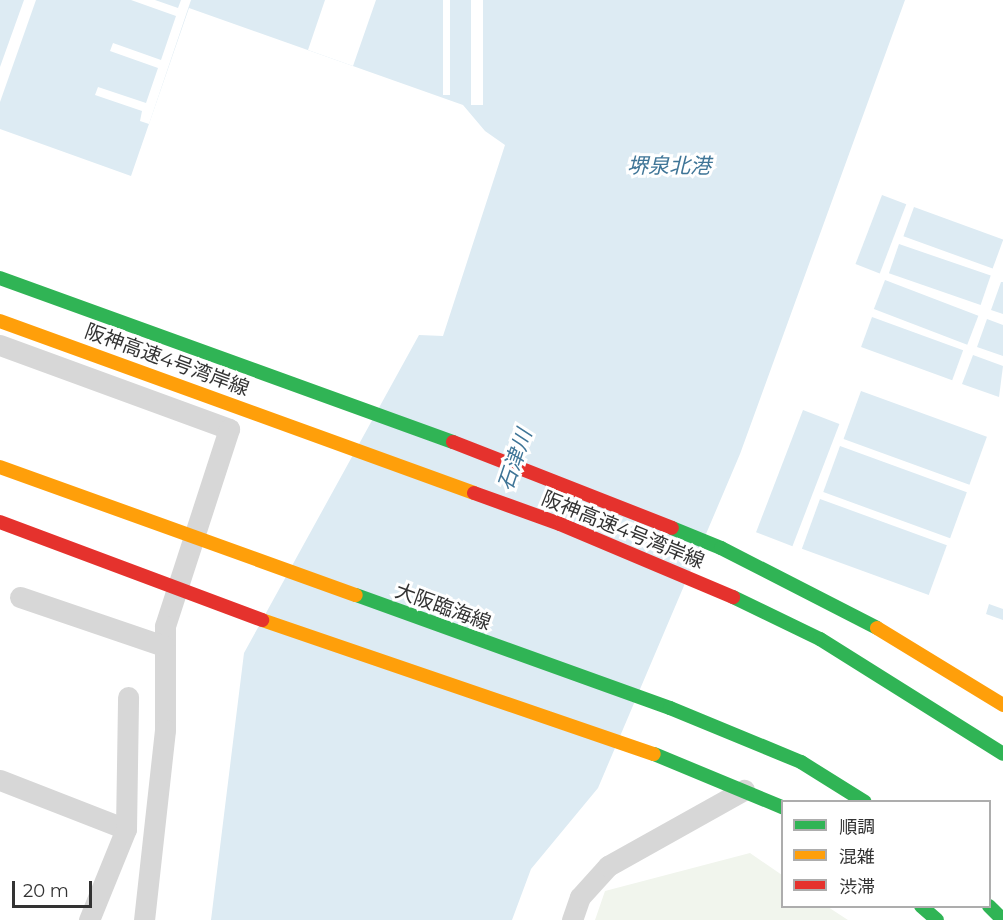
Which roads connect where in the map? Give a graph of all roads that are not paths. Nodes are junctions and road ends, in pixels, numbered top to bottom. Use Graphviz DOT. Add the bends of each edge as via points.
graph roads {
  1 [pos="0,279"];
  2 [pos="0,321"];
  3 [pos="0,345"];
  4 [pos="0,467"];
  5 [pos="0,522"];
  6 [pos="197,539"];
  7 [pos="721,548"];
  8 [pos="178,589"];
  9 [pos="20,597"];
  10 [pos="911,631"];
  11 [pos="164,646"];
  12 [pos="128,697"];
  13 [pos="1003,705"];
  14 [pos="1003,754"];
  15 [pos="0,780"];
  16 [pos="744,790"];
  17 [pos="863,800"];
  18 [pos="781,806"];
  19 [pos="126,828"];
  20 [pos="923,908"];
  21 [pos="991,908"];
  22 [pos="89,920"];
  23 [pos="144,920"];
  24 [pos="572,920"];
  25 [pos="937,920"];
  26 [pos="1003,920"];
  1 -- 7 [label="main road, 阪神高速4号湾岸線" via="431,433"];
  2 -- 14 [label="main road, 阪神高速4号湾岸線" via="486,496 707,585 820,639"];
  3 -- 6 [label="street" via="229,429"];
  4 -- 6 [label="main road, 大阪臨海線"];
  5 -- 8 [label="main road"];
  6 -- 8 [label="street"];
  6 -- 17 [label="main road, 大阪臨海線" via="670,708 801,762"];
  7 -- 10 [label="main road"];
  7 -- 13 [label="main road, 阪神高速4号湾岸線" via="840,606 958,674"];
  8 -- 11 [label="street" via="165,626"];
  8 -- 16 [label="main road" via="656,755"];
  9 -- 11 [label="street"];
  11 -- 23 [label="street" via="165,730"];
  12 -- 19 [label="street"];
  15 -- 19 [label="street"];
  16 -- 18 [label="main road"];
  16 -- 24 [label="street" via="608,866 580,897"];
  19 -- 22 [label="street"];
  20 -- 25 [label="main road"];
  21 -- 26 [label="main road"];
}
